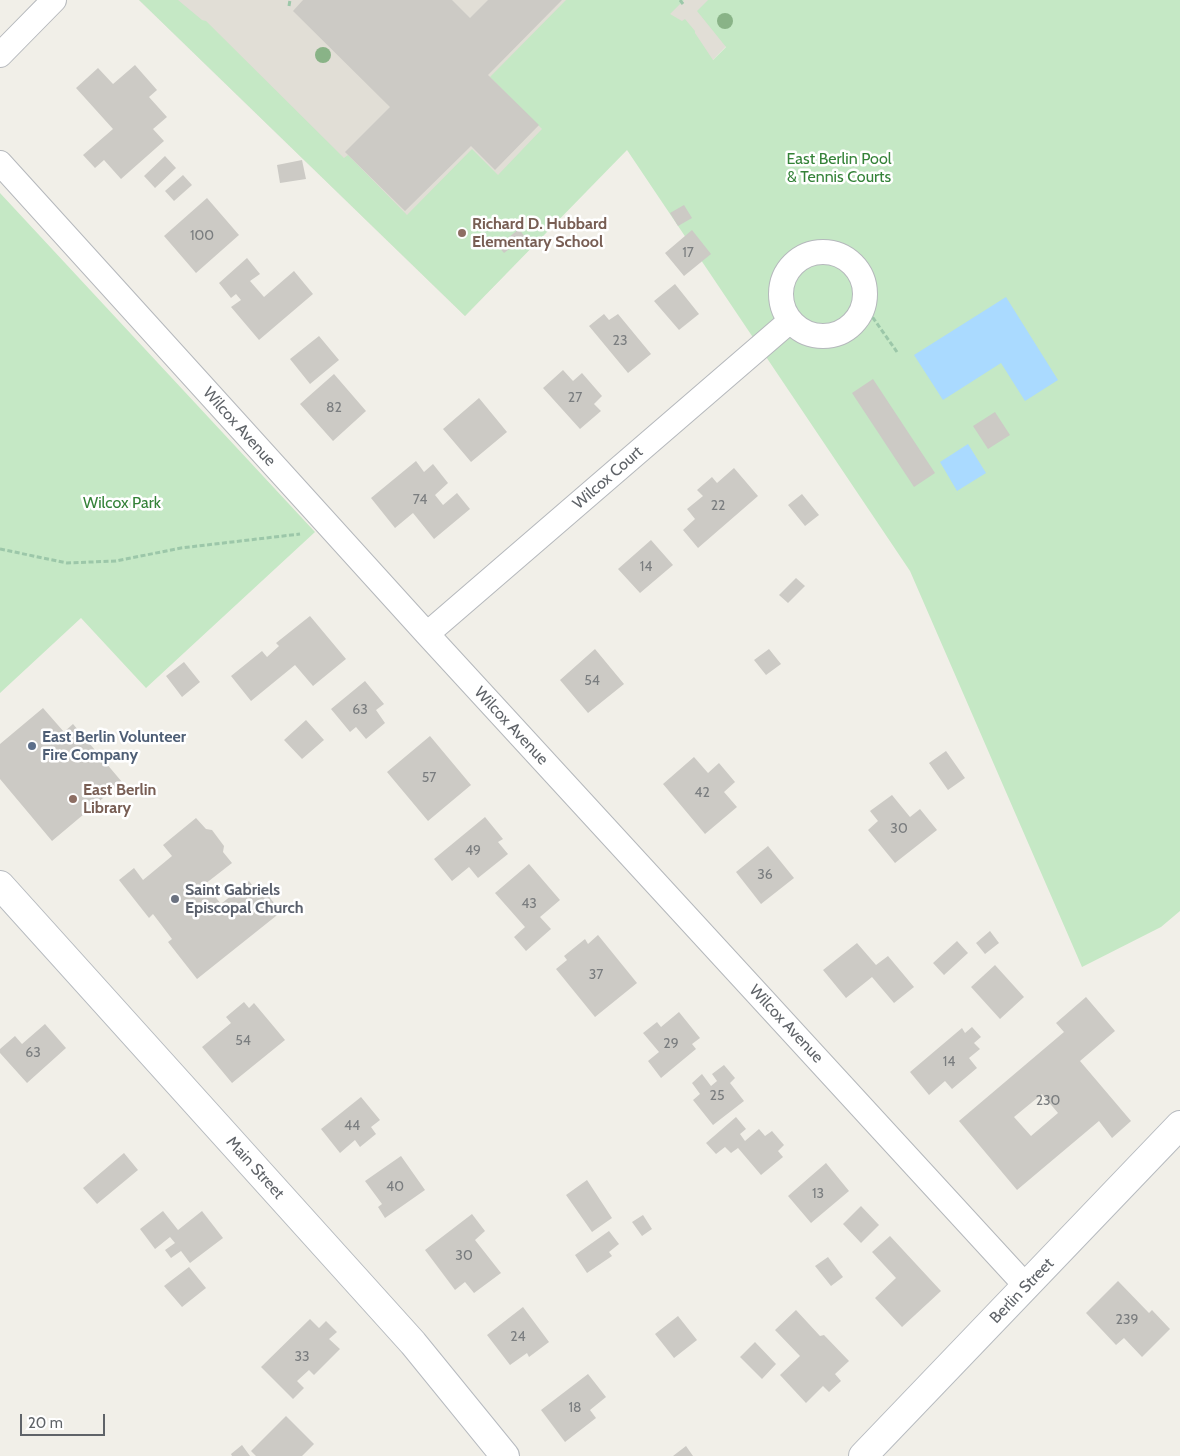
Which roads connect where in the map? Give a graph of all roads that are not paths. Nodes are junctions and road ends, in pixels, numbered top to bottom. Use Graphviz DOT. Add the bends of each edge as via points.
graph roads {
  1 [pos="54,0"];
  2 [pos="0,56"];
  3 [pos="0,163"];
  4 [pos="790,321"];
  5 [pos="427,634"];
  6 [pos="0,885"];
  7 [pos="1180,1125"];
  8 [pos="1026,1286"];
  9 [pos="505,1456"];
  10 [pos="863,1456"];
  1 -- 2 [label="street"];
  3 -- 5 [label="street, Wilcox Avenue"];
  4 -- 4 [label="street" via="780,296 788,270 797,261 808,254 822,252 834,253 852,263 863,279 865,292 864,306 850,328 825,337 812,336"];
  4 -- 5 [label="street, Wilcox Court"];
  5 -- 8 [label="street, Wilcox Avenue"];
  6 -- 9 [label="street, Main Street" via="413,1343"];
  7 -- 8 [label="street, Berlin Street"];
  8 -- 10 [label="street, Berlin Street"];
}
